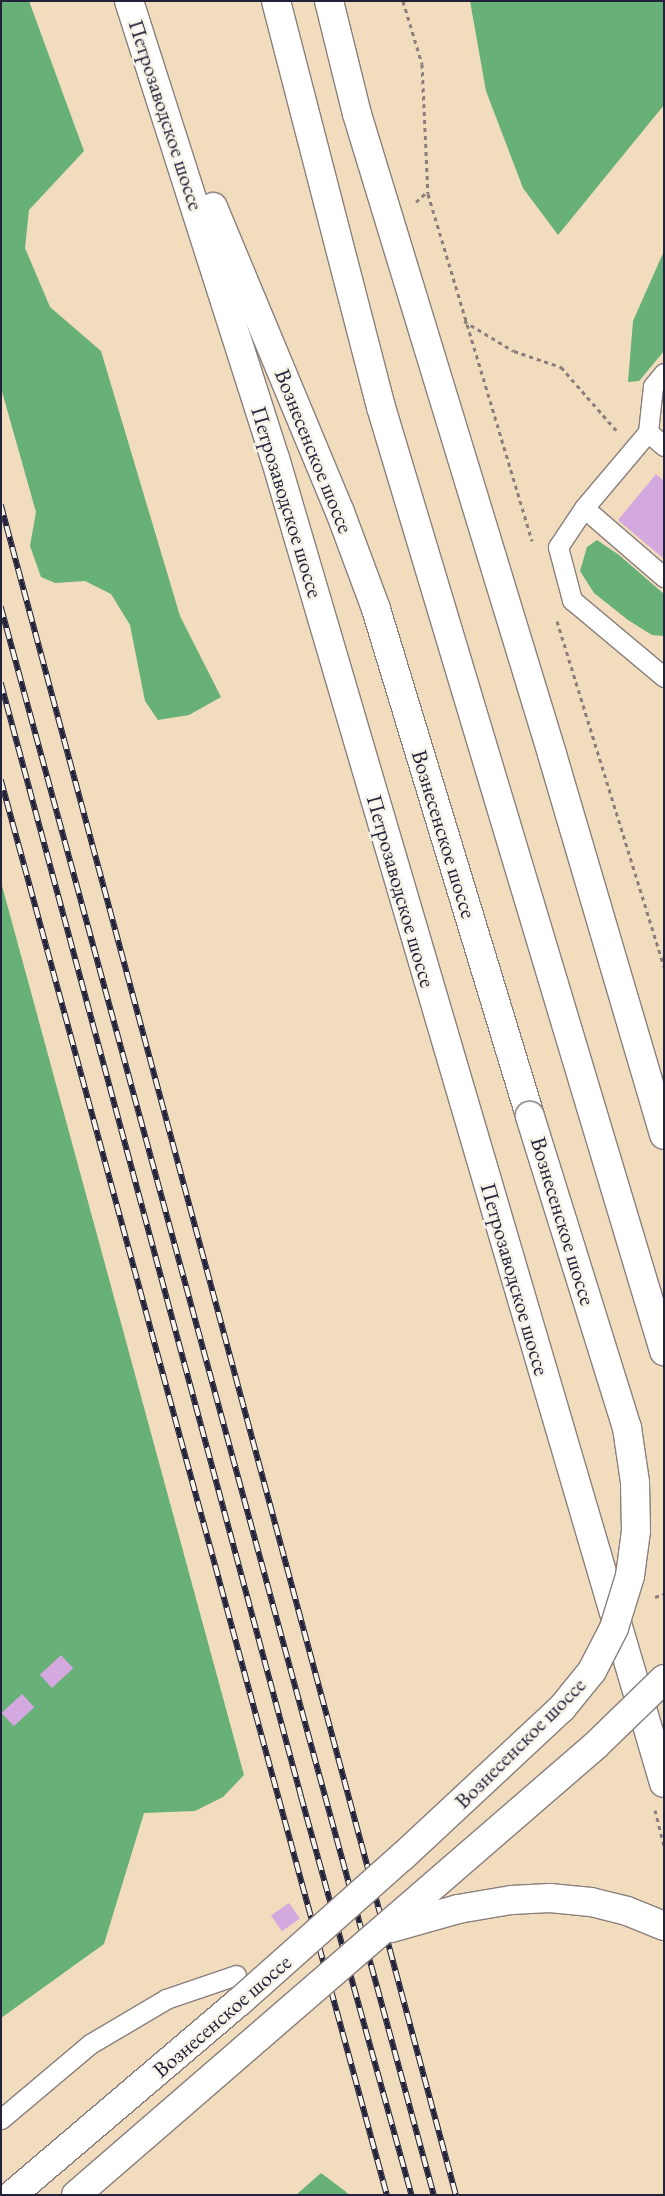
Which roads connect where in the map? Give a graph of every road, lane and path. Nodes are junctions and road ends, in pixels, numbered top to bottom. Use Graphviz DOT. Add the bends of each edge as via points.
graph roads {
  1 [pos="129,1"];
  2 [pos="276,1"];
  3 [pos="329,1"];
  4 [pos="404,1"];
  5 [pos="145,45"];
  6 [pos="428,191"];
  7 [pos="414,204"];
  8 [pos="464,321"];
  9 [pos="664,374"];
  10 [pos="648,432"];
  11 [pos="664,446"];
  12 [pos="634,449"];
  13 [pos="584,508"];
  14 [pos="534,549"];
  15 [pos="664,577"];
  16 [pos="555,615"];
  17 [pos="663,675"];
  18 [pos="664,967"];
  19 [pos="664,1135"];
  20 [pos="664,1351"];
  21 [pos="664,1679"];
  22 [pos="664,1783"];
  23 [pos="664,1926"];
  24 [pos="384,1930"];
  25 [pos="236,1975"];
  26 [pos="1,2119"];
  27 [pos="12,2195"];
  28 [pos="76,2195"];
  1 -- 5 [label="main road, Петрозаводское шоссе"];
  2 -- 20 [label="main road" via="381,407"];
  3 -- 19 [label="main road" via="357,114"];
  4 -- 6 [label="path" via="422,64"];
  5 -- 22 [label="main road, Петрозаводское шоссе" via="275,458"];
  5 -- 27 [label="main road, Вознесенское шоссе, bridge" via="340,512 376,609 627,1428 635,1482 636,1531 630,1576 614,1628 592,1671 562,1708 239,2002"];
  6 -- 7 [label="path"];
  6 -- 8 [label="path"];
  8 -- 12 [label="path" via="514,351 561,367"];
  8 -- 14 [label="path"];
  9 -- 10 [label="lane" via="653,386"];
  10 -- 11 [label="lane"];
  10 -- 12 [label="lane"];
  12 -- 13 [label="lane"];
  13 -- 15 [label="lane"];
  13 -- 17 [label="lane" via="558,547 572,600"];
  16 -- 18 [label="path"];
  21 -- 24 [label="main road, Вознесенское шоссе, bridge" via="596,1745"];
  23 -- 24 [label="main road, Вознесенское шоссе, bridge" via="627,1911 591,1902 550,1898 511,1900 458,1909"];
  24 -- 28 [label="main road, Вознесенское шоссе, bridge"];
  25 -- 26 [label="lane" via="166,1999 90,2044"];
}
